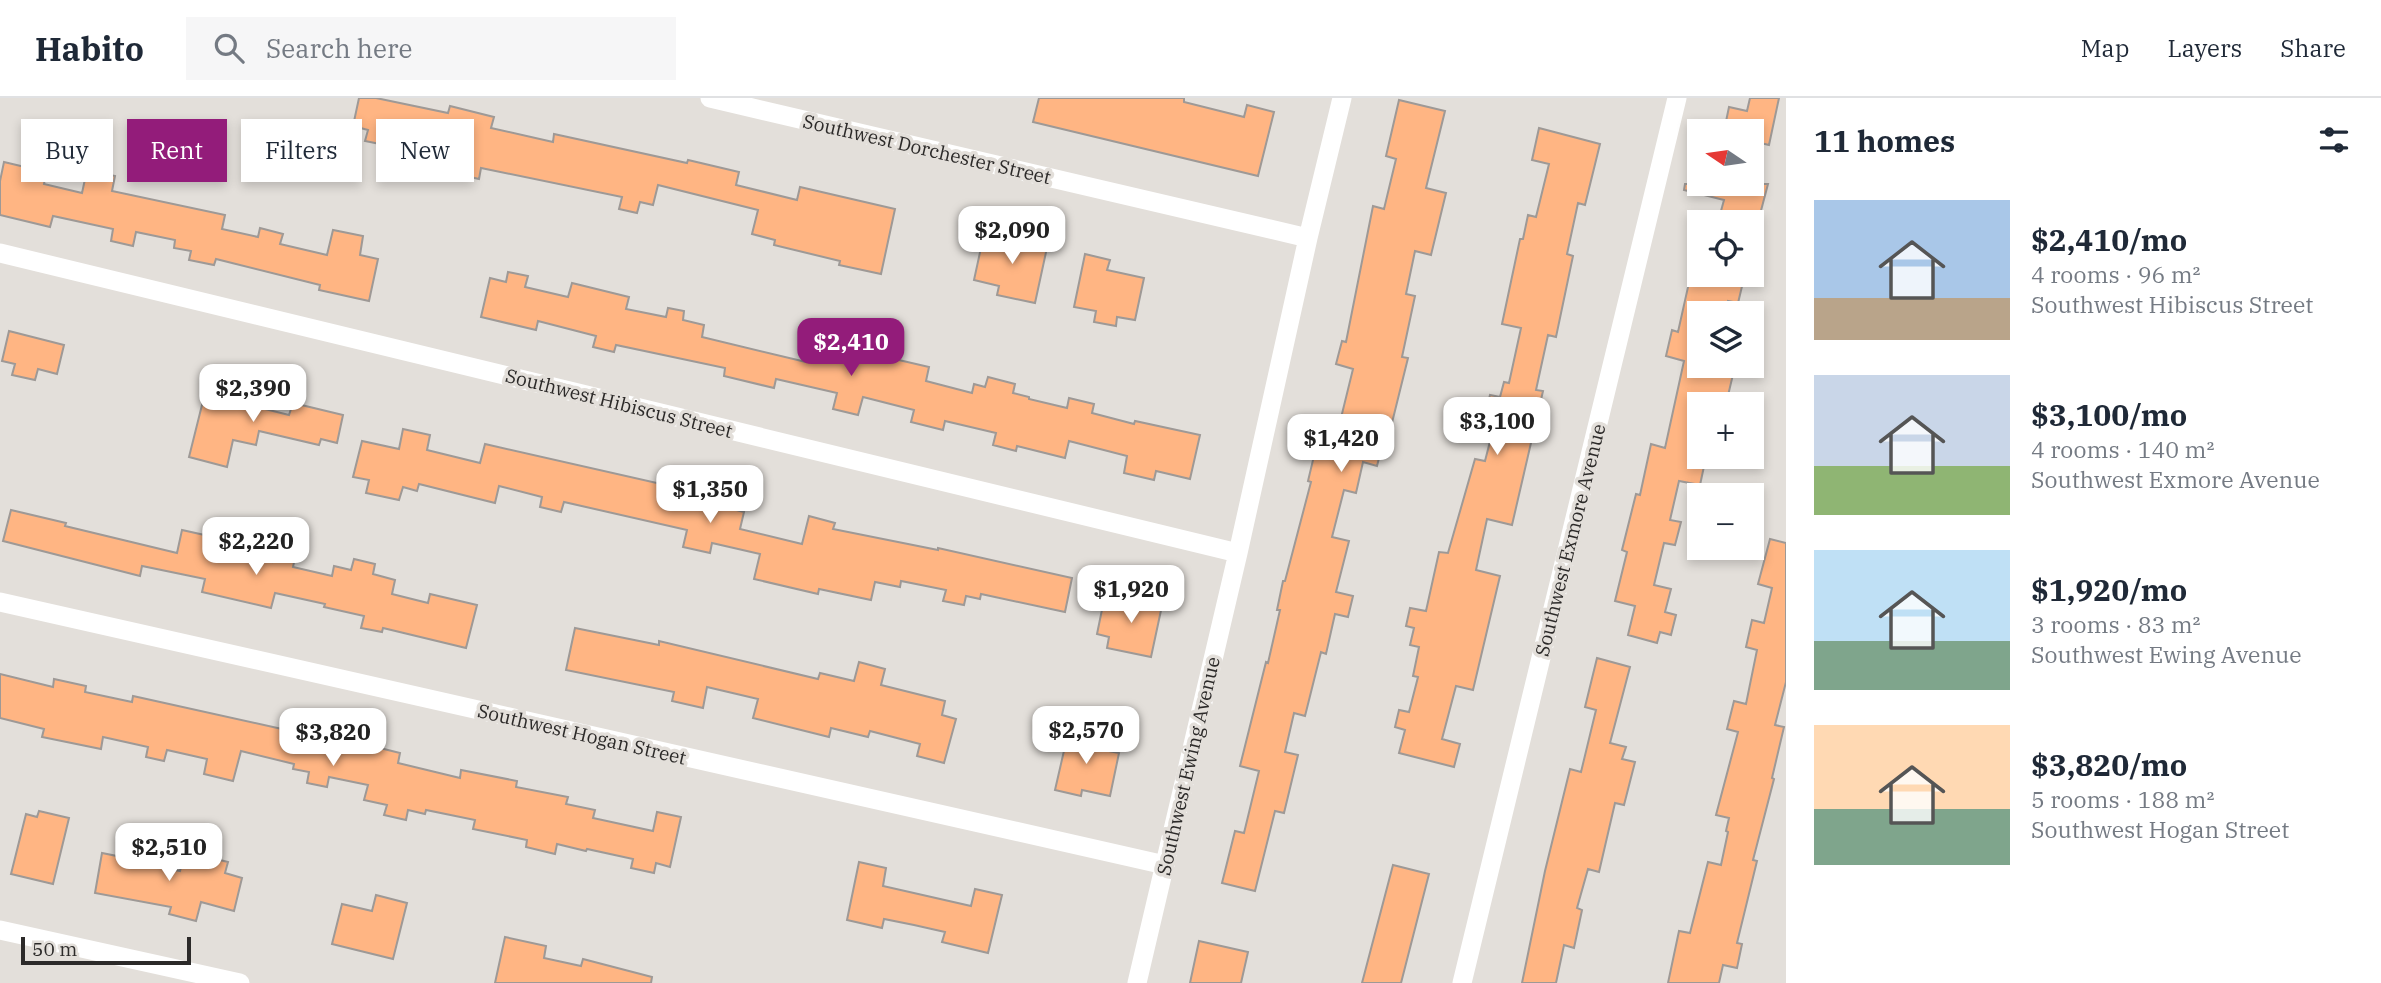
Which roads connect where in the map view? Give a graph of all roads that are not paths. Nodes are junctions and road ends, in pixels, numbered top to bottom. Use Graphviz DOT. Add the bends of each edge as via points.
graph roads {
  1 [pos="710,98"];
  2 [pos="1342,98"];
  3 [pos="1677,98"];
  4 [pos="1308,238"];
  5 [pos="0,253"];
  6 [pos="1238,553"];
  7 [pos="0,602"];
  8 [pos="1165,865"];
  9 [pos="0,930"];
  10 [pos="240,983"];
  11 [pos="1137,983"];
  12 [pos="1462,983"];
  1 -- 4 [label="street, Southwest Dorchester Street"];
  2 -- 4 [label="street, Southwest Ewing Avenue"];
  3 -- 12 [label="street, Southwest Exmore Avenue"];
  4 -- 6 [label="street, Southwest Ewing Avenue"];
  5 -- 6 [label="street, Southwest Hibiscus Street"];
  6 -- 8 [label="street, Southwest Ewing Avenue"];
  7 -- 8 [label="street, Southwest Hogan Street"];
  8 -- 11 [label="street, Southwest Ewing Avenue"];
  9 -- 10 [label="street"];
}
